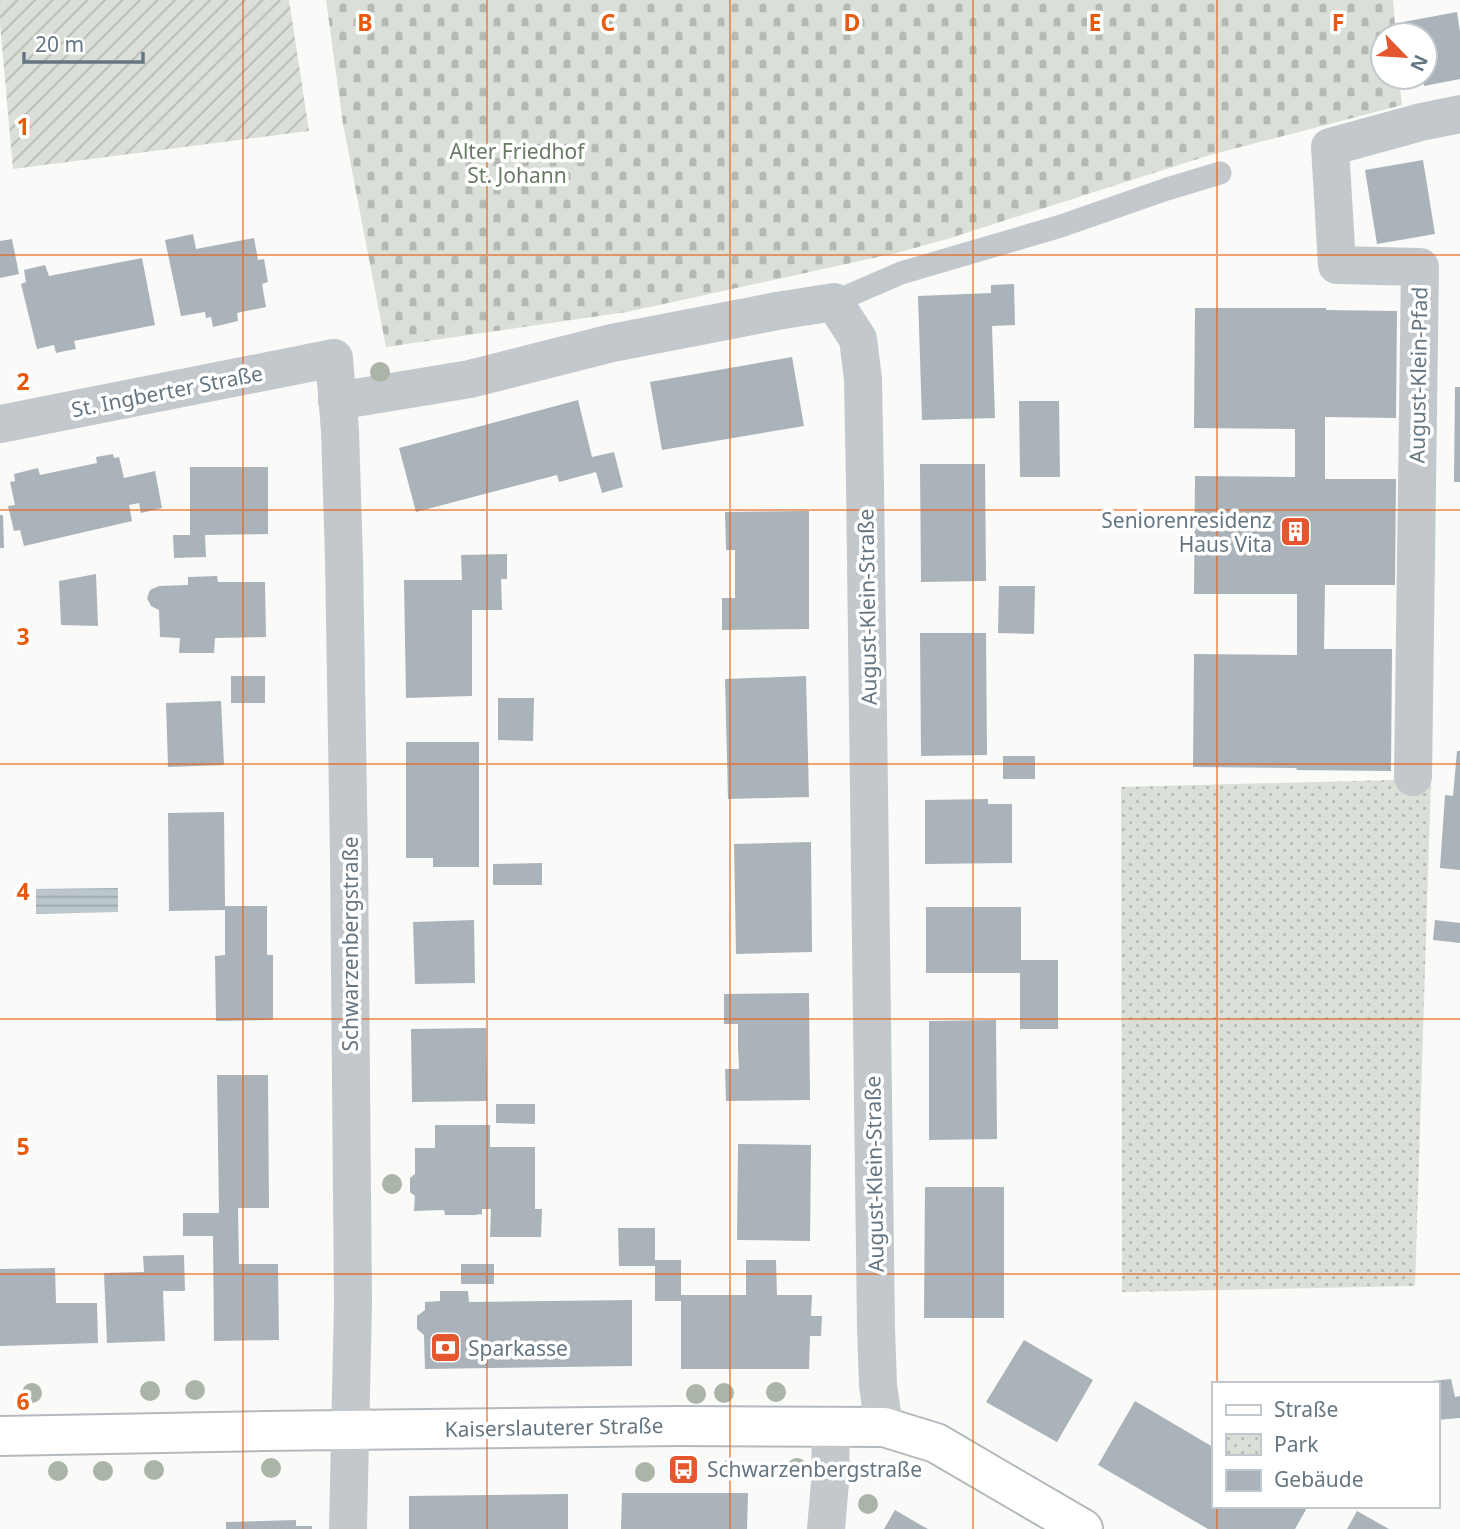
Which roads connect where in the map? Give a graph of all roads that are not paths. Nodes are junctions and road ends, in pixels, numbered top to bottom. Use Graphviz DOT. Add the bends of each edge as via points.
graph roads {
  1 [pos="1460,114"];
  2 [pos="1220,173"];
  3 [pos="834,302"];
  4 [pos="334,359"];
  5 [pos="337,401"];
  6 [pos="0,424"];
  7 [pos="1413,777"];
  8 [pos="831,1426"];
  9 [pos="884,1427"];
  10 [pos="350,1430"];
  11 [pos="0,1436"];
  12 [pos="348,1529"];
  13 [pos="826,1529"];
  14 [pos="1083,1529"];
  1 -- 7 [label="street, August-Klein-Pfad" via="1329,147 1337,265 1420,267"];
  2 -- 3 [label="lane" via="901,273"];
  3 -- 5 [label="street" via="612,343 470,379"];
  3 -- 9 [label="street, August-Klein-Straße" via="858,339 863,379 876,1338"];
  4 -- 5 [label="street, Schwarzenbergstraße"];
  4 -- 6 [label="street, St. Ingberter Straße"];
  5 -- 10 [label="street, Schwarzenbergstraße" via="349,858"];
  8 -- 9 [label="street, Kaiserslauterer Straße"];
  8 -- 10 [label="street, Kaiserslauterer Straße"];
  8 -- 13 [label="street"];
  9 -- 14 [label="street, Kaiserslauterer Straße" via="936,1443"];
  10 -- 11 [label="street, Kaiserslauterer Straße"];
  10 -- 12 [label="street, Schwarzenbergstraße"];
}
